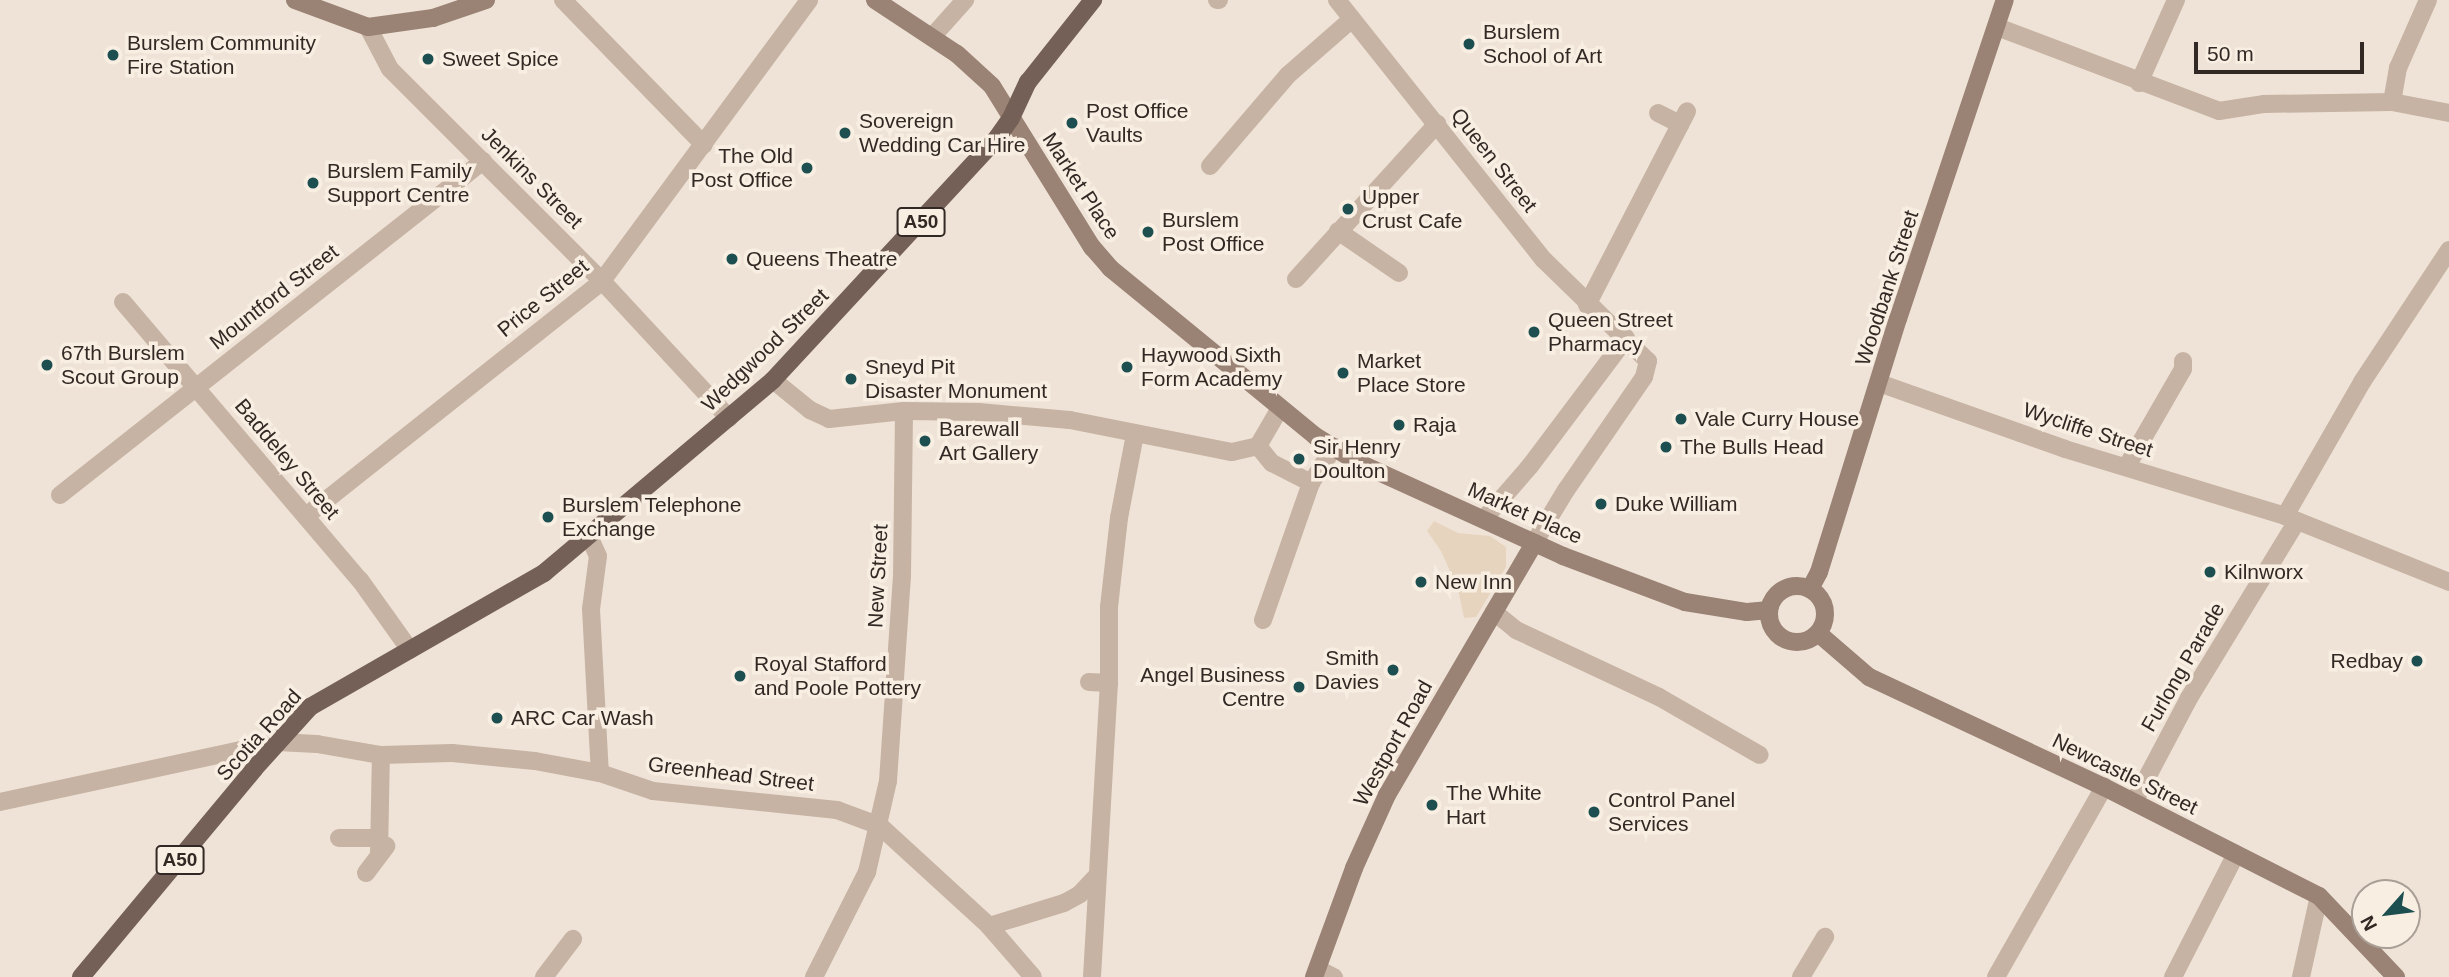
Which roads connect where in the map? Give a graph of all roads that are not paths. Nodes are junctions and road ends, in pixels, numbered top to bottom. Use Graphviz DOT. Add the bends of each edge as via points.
graph roads {
  1 [pos="486,0"];
  2 [pos="563,0"];
  3 [pos="809,0"];
  4 [pos="875,0"];
  5 [pos="965,0"];
  6 [pos="1093,0"];
  7 [pos="1337,0"];
  8 [pos="2005,0"];
  9 [pos="2176,0"];
  10 [pos="2428,0"];
  11 [pos="302,1"];
  12 [pos="1352,19"];
  13 [pos="368,26"];
  14 [pos="1997,27"];
  15 [pos="932,37"];
  16 [pos="2139,83"];
  17 [pos="2392,102"];
  18 [pos="1658,113"];
  19 [pos="2449,113"];
  20 [pos="1011,118"];
  21 [pos="1437,124"];
  22 [pos="704,145"];
  23 [pos="483,161"];
  24 [pos="1210,166"];
  25 [pos="1338,231"];
  26 [pos="2449,250"];
  27 [pos="1399,273"];
  28 [pos="1296,279"];
  29 [pos="602,282"];
  30 [pos="122,302"];
  31 [pos="1587,305"];
  32 [pos="1626,338"];
  33 [pos="2183,361"];
  34 [pos="773,380"];
  35 [pos="1879,383"];
  36 [pos="198,388"];
  37 [pos="1280,408"];
  38 [pos="904,411"];
  39 [pos="729,418"];
  40 [pos="1135,434"];
  41 [pos="1258,446"];
  42 [pos="1334,447"];
  43 [pos="2127,466"];
  44 [pos="1311,483"];
  45 [pos="60,495"];
  46 [pos="306,516"];
  47 [pos="1484,519"];
  48 [pos="2291,519"];
  49 [pos="589,536"];
  50 [pos="1534,542"];
  51 [pos="2449,582"];
  52 [pos="1810,589"];
  53 [pos="1769,610"];
  54 [pos="1494,612"];
  55 [pos="1264,620"];
  56 [pos="1818,633"];
  57 [pos="410,650"];
  58 [pos="1089,682"];
  59 [pos="1110,683"];
  60 [pos="277,742"];
  61 [pos="381,755"];
  62 [pos="1760,755"];
  63 [pos="600,773"];
  64 [pos="2104,787"];
  65 [pos="0,802"];
  66 [pos="2134,802"];
  67 [pos="880,826"];
  68 [pos="339,838"];
  69 [pos="383,844"];
  70 [pos="2236,854"];
  71 [pos="366,873"];
  72 [pos="1097,876"];
  73 [pos="2319,896"];
  74 [pos="989,926"];
  75 [pos="1825,937"];
  76 [pos="573,939"];
  77 [pos="1322,974"];
  78 [pos="81,977"];
  79 [pos="544,977"];
  80 [pos="814,977"];
  81 [pos="1034,977"];
  82 [pos="1092,977"];
  83 [pos="1801,977"];
  84 [pos="1996,977"];
  85 [pos="2173,977"];
  86 [pos="2301,977"];
  87 [pos="2396,977"];
  1 -- 13 [label="main road" via="433,18"];
  2 -- 22 [label="street"];
  3 -- 22 [label="street, Price Street"];
  4 -- 15 [label="main road, Market Place"];
  5 -- 15 [label="street"];
  6 -- 20 [label="main road, A50" via="1028,82"];
  7 -- 12 [label="street, Queen Street"];
  8 -- 14 [label="main road, Woodbank Street"];
  9 -- 16 [label="street"];
  10 -- 17 [label="street" via="2398,68"];
  11 -- 13 [label="main road"];
  12 -- 21 [label="street, Queen Street"];
  12 -- 24 [label="street" via="1288,75"];
  13 -- 23 [label="street, Jenkins Street" via="390,69"];
  14 -- 16 [label="street"];
  14 -- 35 [label="main road, Woodbank Street"];
  15 -- 20 [label="main road, Market Place" via="992,86"];
  16 -- 17 [label="street" via="2219,111 2264,104"];
  17 -- 19 [label="street"];
  18 -- 31 [label="street" via="1684,118"];
  20 -- 34 [label="main road, Wedgwood Street / A50" via="973,166"];
  20 -- 37 [label="main road, Market Place" via="1100,258"];
  21 -- 25 [label="street"];
  21 -- 31 [label="street, Queen Street" via="1544,260"];
  22 -- 29 [label="street, Price Street"];
  23 -- 29 [label="street, Jenkins Street"];
  23 -- 36 [label="street, Mountford Street"];
  25 -- 27 [label="street"];
  25 -- 28 [label="street"];
  26 -- 48 [label="street, Furlong Parade" via="2362,382"];
  29 -- 39 [label="street, Jenkins Street"];
  29 -- 46 [label="street, Price Street"];
  30 -- 36 [label="street, Baddeley Street"];
  31 -- 32 [label="street, Queen Street"];
  32 -- 47 [label="street"];
  32 -- 50 [label="street, Queen Street" via="1648,361 1648,370"];
  33 -- 43 [label="street" via="2183,369"];
  34 -- 38 [label="street" via="829,419"];
  34 -- 39 [label="main road, Wedgwood Street / A50"];
  35 -- 43 [label="street, Wycliffe Street" via="2065,449"];
  35 -- 52 [label="main road, Woodbank Street"];
  36 -- 45 [label="street, Mountford Street"];
  36 -- 46 [label="street, Baddeley Street"];
  37 -- 41 [label="street"];
  37 -- 42 [label="main road, Market Place"];
  38 -- 40 [label="street" via="1070,420"];
  38 -- 67 [label="street, New Street" via="902,576 888,781"];
  39 -- 49 [label="main road, Wedgwood Street / A50"];
  40 -- 41 [label="street" via="1232,452"];
  40 -- 59 [label="street" via="1109,607"];
  41 -- 44 [label="street" via="1272,463"];
  42 -- 44 [label="street"];
  42 -- 47 [label="main road, Market Place" via="1359,463"];
  43 -- 48 [label="street, Wycliffe Street"];
  44 -- 55 [label="street"];
  46 -- 57 [label="street, Baddeley Street"];
  47 -- 50 [label="main road, Market Place"];
  48 -- 51 [label="street, Wycliffe Street"];
  48 -- 66 [label="street, Furlong Parade"];
  49 -- 57 [label="main road, Scotia Road / A50" via="544,573"];
  49 -- 63 [label="street" via="598,556 591,609"];
  50 -- 53 [label="main road, Market Place" via="1685,602 1747,612"];
  50 -- 54 [label="main road, Westport Road"];
  52 -- 53 [label="main road" via="1786,589"];
  52 -- 56 [label="main road" via="1825,607"];
  53 -- 56 [label="main road" via="1772,627 1787,640 1802,642"];
  54 -- 62 [label="street" via="1516,630 1678,707"];
  54 -- 77 [label="main road, Westport Road" via="1387,795 1354,868"];
  56 -- 64 [label="main road, Newcastle Street" via="1870,677"];
  57 -- 60 [label="main road, Scotia Road / A50" via="310,707"];
  58 -- 59 [label="street"];
  59 -- 72 [label="street"];
  60 -- 61 [label="street, Greenhead Street"];
  60 -- 65 [label="street, Greenhead Street"];
  60 -- 78 [label="main road, Scotia Road / A50"];
  61 -- 63 [label="street, Greenhead Street" via="452,753"];
  61 -- 69 [label="street"];
  63 -- 67 [label="street, Greenhead Street" via="653,791 838,810"];
  64 -- 66 [label="main road, Newcastle Street"];
  64 -- 84 [label="street"];
  66 -- 70 [label="main road, Newcastle Street"];
  67 -- 74 [label="street, Greenhead Street"];
  67 -- 80 [label="street, New Street" via="867,872"];
  68 -- 69 [label="street"];
  69 -- 71 [label="street"];
  70 -- 73 [label="main road, Newcastle Street"];
  70 -- 85 [label="street"];
  72 -- 74 [label="street" via="1064,903"];
  72 -- 82 [label="street"];
  73 -- 86 [label="street"];
  73 -- 87 [label="main road, Newcastle Street"];
  74 -- 81 [label="street, Greenhead Street"];
  75 -- 83 [label="street"];
  76 -- 79 [label="street"];
}
